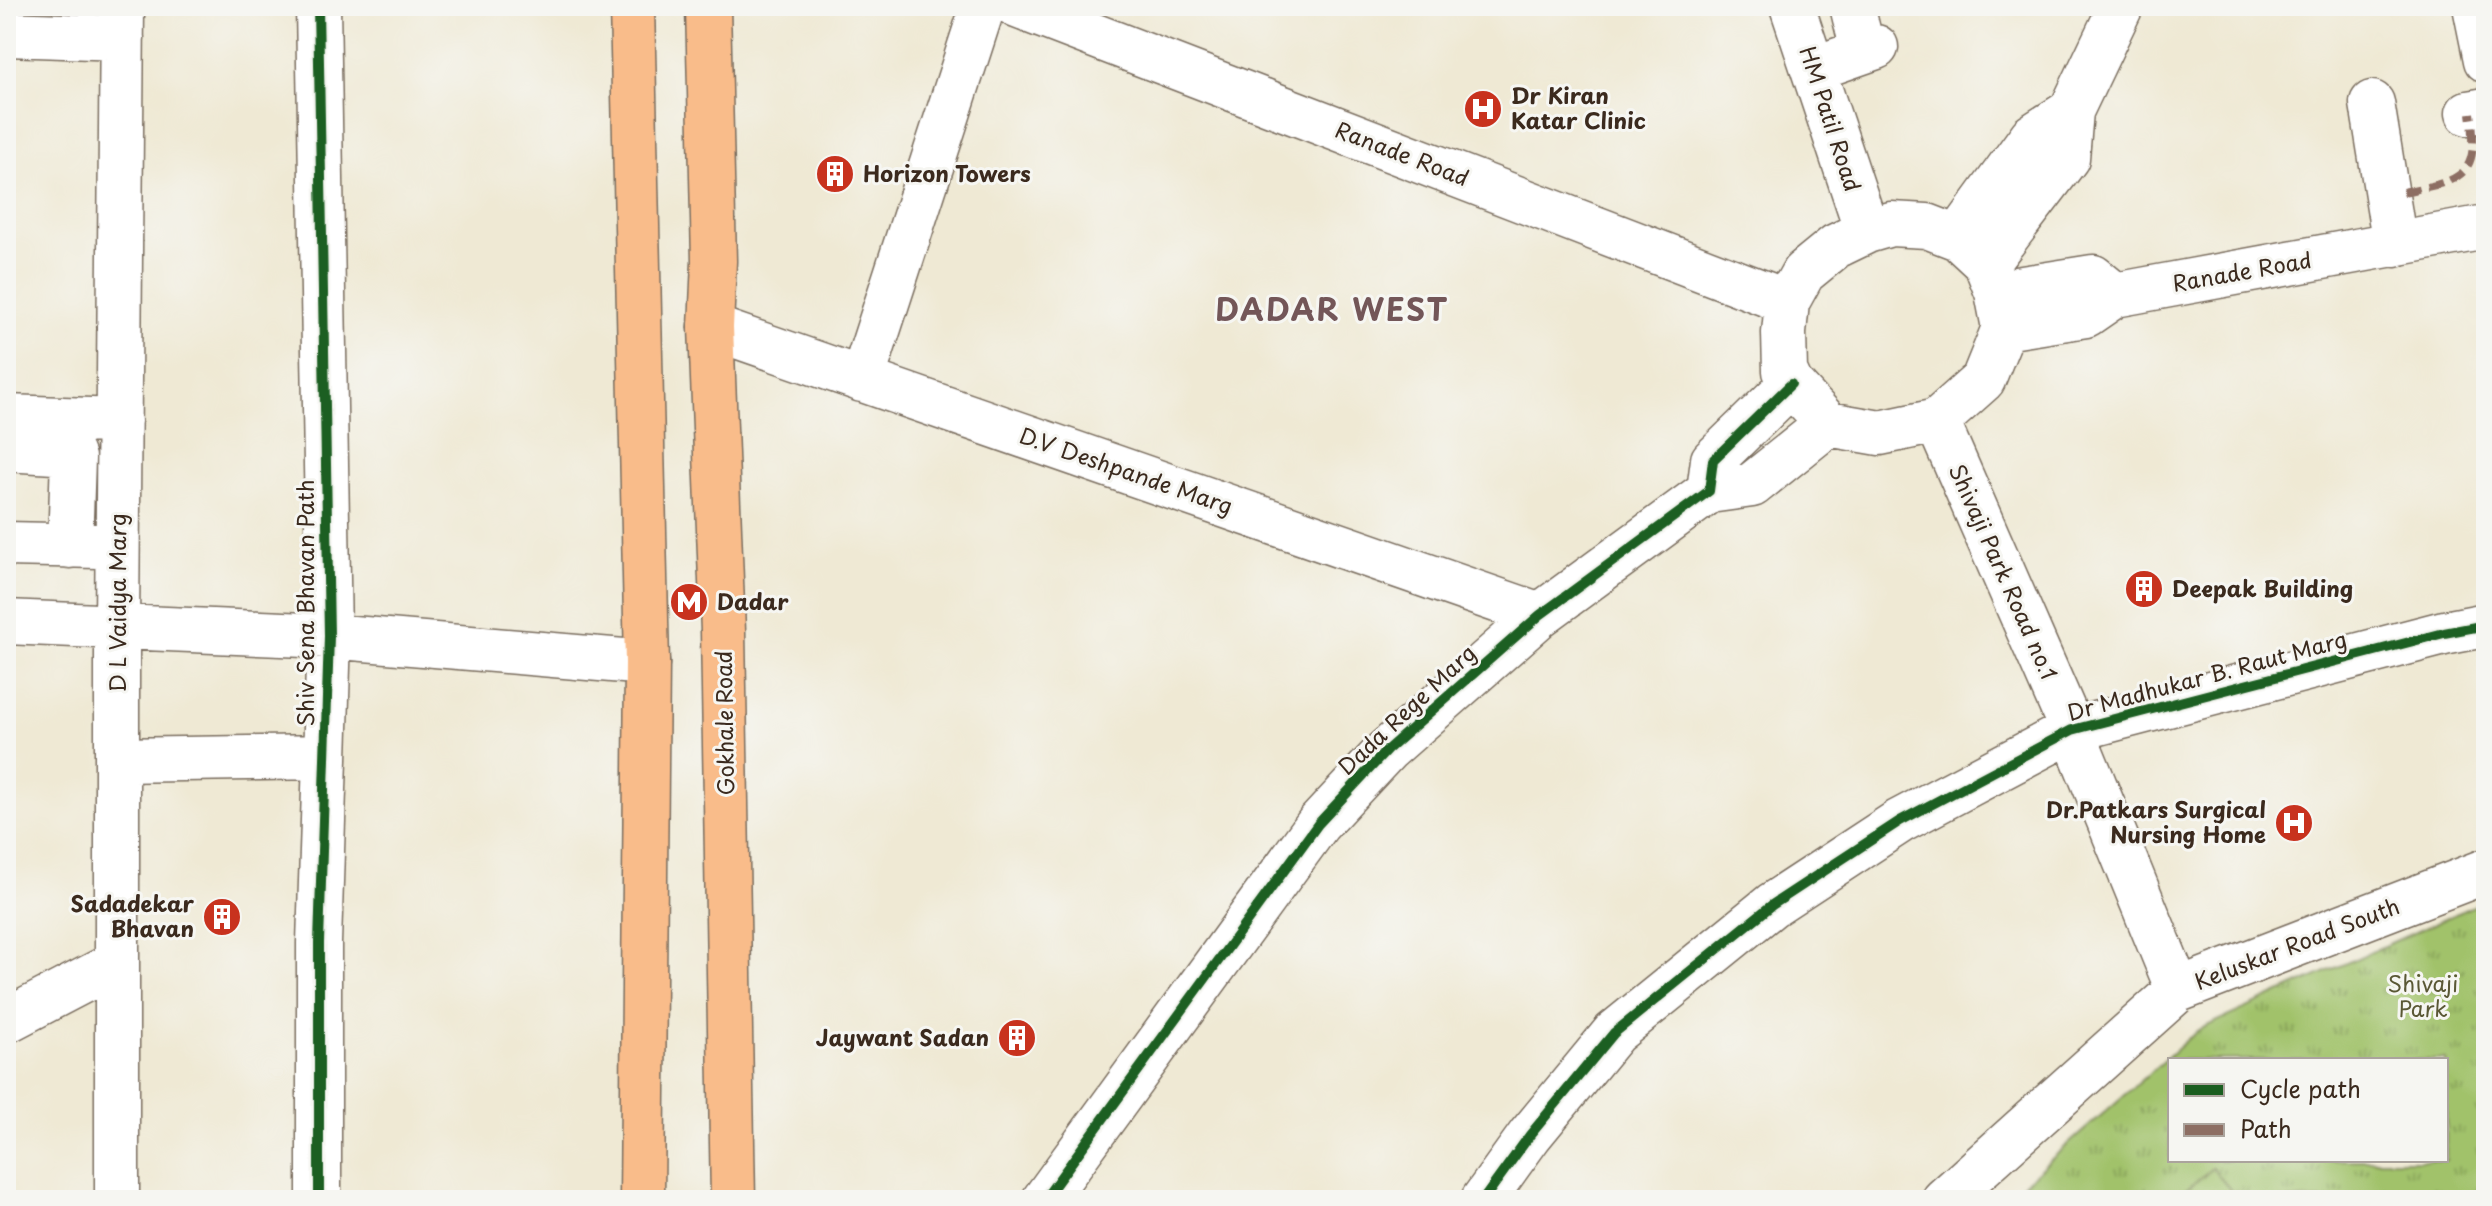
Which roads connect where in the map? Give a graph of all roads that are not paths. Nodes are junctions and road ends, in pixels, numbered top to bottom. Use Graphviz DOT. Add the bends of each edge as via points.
graph roads {
  1 [pos="318,6"];
  2 [pos="632,6"];
  3 [pos="708,6"];
  4 [pos="983,6"];
  5 [pos="1017,6"];
  6 [pos="1852,6"];
  7 [pos="2121,6"];
  8 [pos="2475,6"];
  9 [pos="1804,9"];
  10 [pos="122,22"];
  11 [pos="6,34"];
  12 [pos="2486,60"];
  13 [pos="1813,69"];
  14 [pos="2372,103"];
  15 [pos="2486,227"];
  16 [pos="1867,231"];
  17 [pos="2403,243"];
  18 [pos="1986,280"];
  19 [pos="1787,302"];
  20 [pos="711,327"];
  21 [pos="862,380"];
  22 [pos="1791,384"];
  23 [pos="6,417"];
  24 [pos="119,421"];
  25 [pos="1937,421"];
  26 [pos="1828,424"];
  27 [pos="6,449"];
  28 [pos="1709,491"];
  29 [pos="70,534"];
  30 [pos="118,535"];
  31 [pos="6,544"];
  32 [pos="1540,615"];
  33 [pos="6,622"];
  34 [pos="2486,625"];
  35 [pos="117,627"];
  36 [pos="329,636"];
  37 [pos="647,663"];
  38 [pos="2072,730"];
  39 [pos="325,757"];
  40 [pos="117,760"];
  41 [pos="2486,871"];
  42 [pos="117,963"];
  43 [pos="2178,990"];
  44 [pos="6,1021"];
  45 [pos="117,1200"];
  46 [pos="319,1200"];
  47 [pos="642,1200"];
  48 [pos="733,1200"];
  49 [pos="1044,1200"];
  50 [pos="1483,1200"];
  51 [pos="1944,1200"];
  1 -- 36 [label="street, Shiv Sena Bhavan Path"];
  2 -- 37 [label="main road"];
  3 -- 20 [label="main road, Gokhale Road"];
  4 -- 21 [label="street"];
  5 -- 19 [label="street, Ranade Road"];
  6 -- 13 [label="street" via="1870,49"];
  7 -- 18 [label="street" via="2071,111 2067,158"];
  8 -- 12 [label="street"];
  9 -- 13 [label="street, HM Patil Road"];
  10 -- 11 [label="street"];
  10 -- 24 [label="street, D L Vaidya Marg"];
  13 -- 16 [label="street, HM Patil Road"];
  14 -- 17 [label="street" via="2397,189"];
  15 -- 17 [label="street, Ranade Road"];
  16 -- 18 [label="street" via="1891,224 1927,226"];
  16 -- 19 [label="street" via="1836,246 1803,273"];
  17 -- 18 [label="street, Ranade Road" via="2115,295 2086,315"];
  18 -- 25 [label="street" via="1983,380"];
  19 -- 22 [label="street" via="1785,371"];
  20 -- 21 [label="street, D.V Deshpande Marg"];
  20 -- 48 [label="main road, Gokhale Road" via="723,631"];
  21 -- 32 [label="street, D.V Deshpande Marg"];
  22 -- 26 [label="street"];
  22 -- 28 [label="street" via="1713,460"];
  23 -- 24 [label="street"];
  24 -- 30 [label="street, D L Vaidya Marg"];
  25 -- 26 [label="street" via="1880,433"];
  25 -- 38 [label="street, Shivaji Park Road no.1"];
  26 -- 28 [label="street" via="1752,485"];
  27 -- 29 [label="street" via="71,453"];
  28 -- 32 [label="street, Dada Rege Marg"];
  29 -- 30 [label="street"];
  29 -- 31 [label="street"];
  30 -- 35 [label="street, D L Vaidya Marg"];
  32 -- 49 [label="street, Dada Rege Marg" via="1387,750 1318,824"];
  33 -- 35 [label="street"];
  34 -- 38 [label="street, Dr Madhukar B. Raut Marg"];
  35 -- 36 [label="street"];
  35 -- 40 [label="street, D L Vaidya Marg"];
  36 -- 37 [label="street"];
  36 -- 39 [label="street, Shiv Sena Bhavan Path"];
  37 -- 47 [label="main road"];
  38 -- 43 [label="street, Shivaji Park Road no.1"];
  38 -- 50 [label="street, Dr Madhukar B. Raut Marg" via="1900,821 1772,905 1614,1033"];
  39 -- 40 [label="street"];
  39 -- 46 [label="street, Shiv Sena Bhavan Path"];
  40 -- 42 [label="street, D L Vaidya Marg"];
  41 -- 43 [label="street, Keluskar Road South"];
  42 -- 44 [label="street"];
  42 -- 45 [label="street, D L Vaidya Marg"];
  43 -- 51 [label="street, Keluskar Road South"];
}
